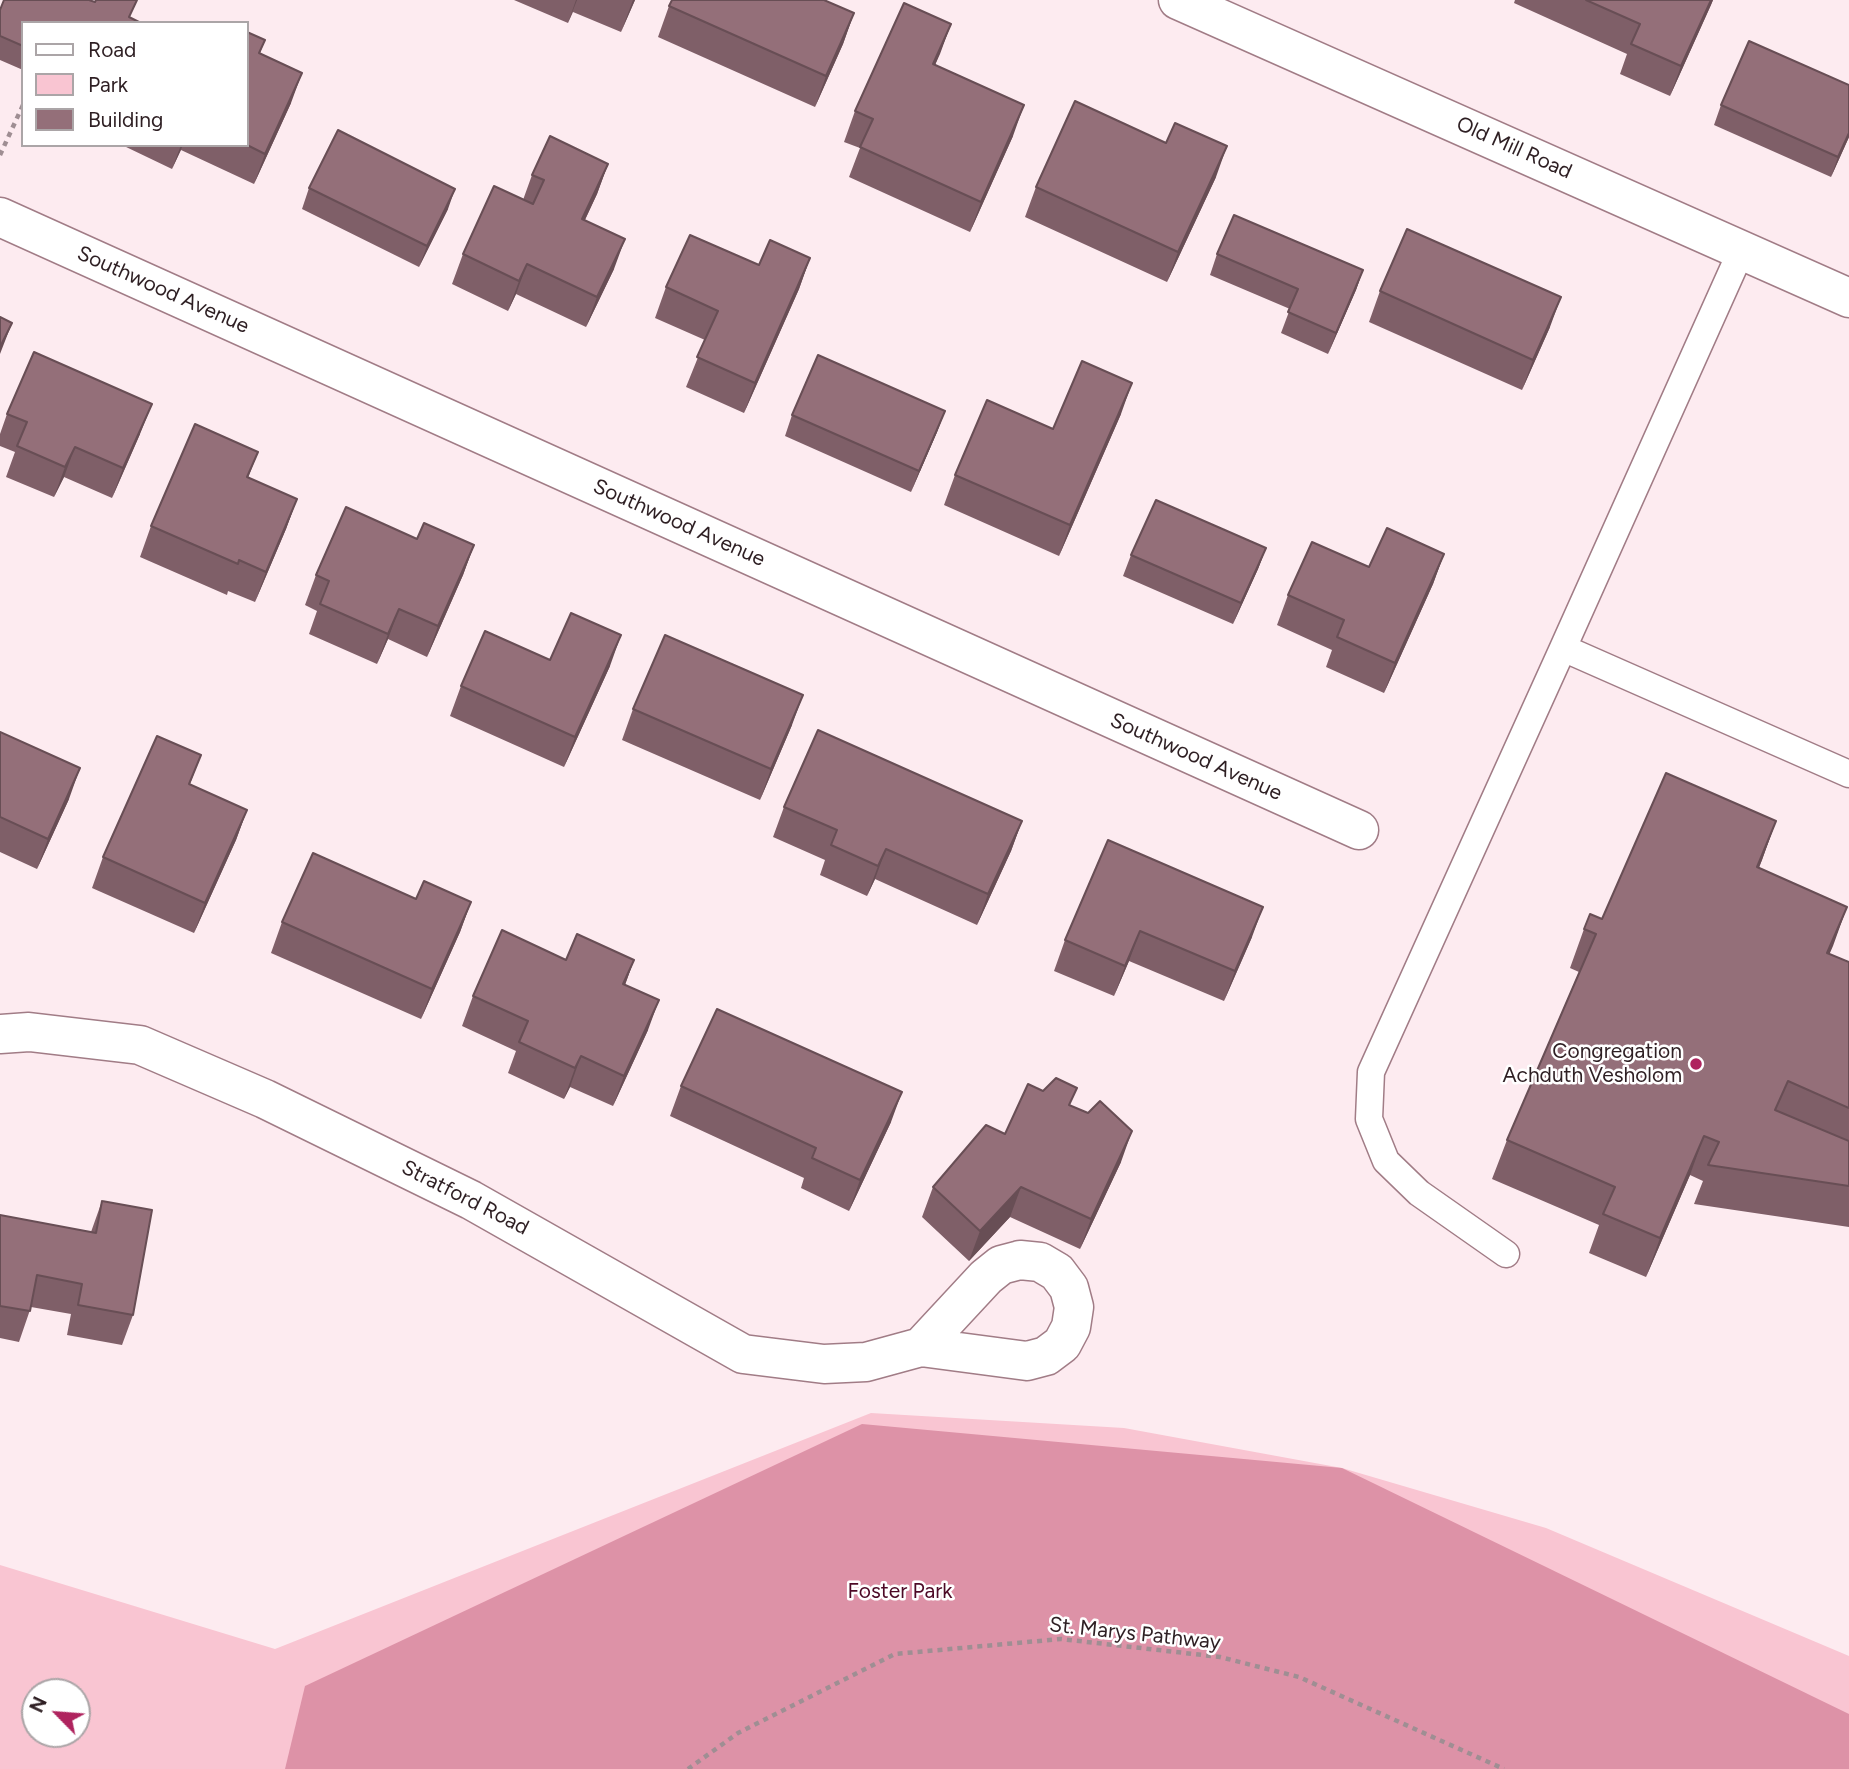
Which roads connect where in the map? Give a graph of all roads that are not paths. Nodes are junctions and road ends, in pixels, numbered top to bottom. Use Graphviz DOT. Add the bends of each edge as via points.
graph roads {
  1 [pos="1178,0"];
  2 [pos="0,217"];
  3 [pos="1742,249"];
  4 [pos="1849,298"];
  5 [pos="1563,648"];
  6 [pos="1849,774"];
  7 [pos="1359,830"];
  8 [pos="0,1034"];
  9 [pos="1506,1254"];
  10 [pos="922,1348"];
  1 -- 3 [label="street, Old Mill Road"];
  2 -- 7 [label="street, Southwood Avenue"];
  3 -- 4 [label="street, Old Mill Road"];
  3 -- 5 [label="lane"];
  5 -- 6 [label="lane"];
  5 -- 9 [label="lane" via="1371,1072 1369,1119 1386,1161 1419,1193"];
  8 -- 10 [label="street, Stratford Road" via="29,1032 140,1045 265,1099 471,1200 743,1354 824,1364 866,1362"];
}
